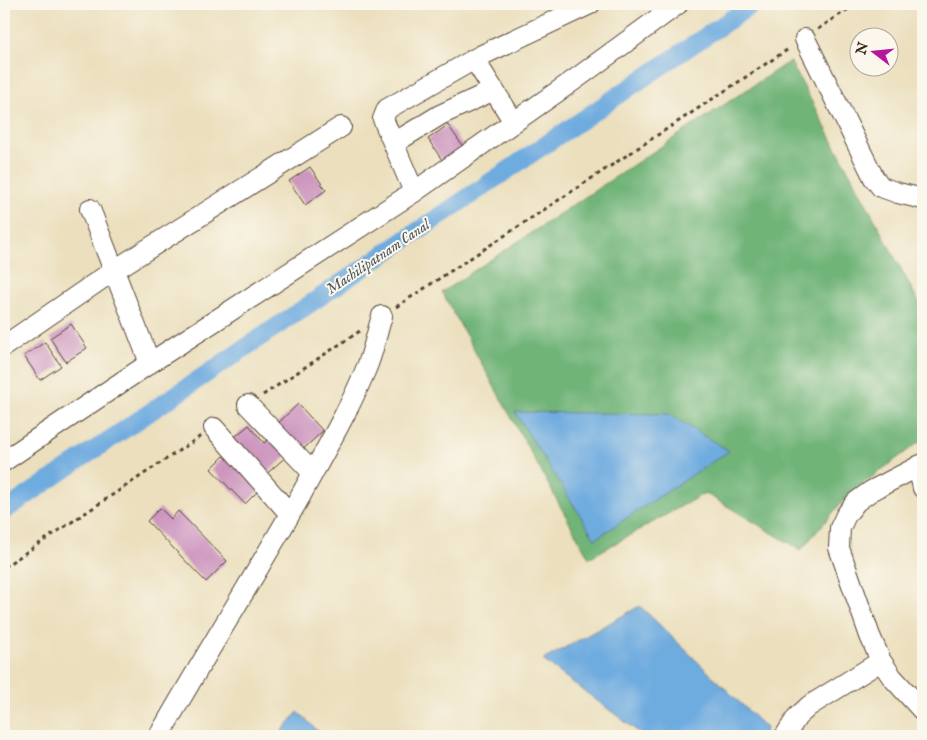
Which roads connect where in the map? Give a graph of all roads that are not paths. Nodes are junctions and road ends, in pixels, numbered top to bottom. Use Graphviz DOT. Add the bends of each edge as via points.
graph roads {
  1 [pos="590,4"];
  2 [pos="675,5"];
  3 [pos="805,38"];
  4 [pos="474,59"];
  5 [pos="494,90"];
  6 [pos="514,122"];
  7 [pos="341,127"];
  8 [pos="394,143"];
  9 [pos="414,192"];
  10 [pos="923,198"];
  11 [pos="90,209"];
  12 [pos="114,271"];
  13 [pos="382,316"];
  14 [pos="4,346"];
  15 [pos="150,363"];
  16 [pos="248,405"];
  17 [pos="214,428"];
  18 [pos="4,461"];
  19 [pos="921,465"];
  20 [pos="313,472"];
  21 [pos="923,488"];
  22 [pos="290,514"];
  23 [pos="881,661"];
  24 [pos="923,711"];
  25 [pos="159,736"];
  26 [pos="785,736"];
  1 -- 4 [label="street"];
  2 -- 6 [label="street"];
  3 -- 10 [label="street" via="874,178 881,187"];
  4 -- 5 [label="street"];
  4 -- 8 [label="street" via="387,109 384,119"];
  5 -- 6 [label="street"];
  5 -- 8 [label="street" via="463,103"];
  6 -- 9 [label="street"];
  7 -- 12 [label="street"];
  8 -- 9 [label="street"];
  9 -- 15 [label="street"];
  11 -- 12 [label="street"];
  12 -- 14 [label="street"];
  12 -- 15 [label="street"];
  13 -- 20 [label="street" via="352,400"];
  15 -- 18 [label="street"];
  16 -- 20 [label="street"];
  17 -- 22 [label="street"];
  19 -- 21 [label="street"];
  19 -- 23 [label="street" via="856,502 840,528 839,548"];
  20 -- 22 [label="street"];
  22 -- 25 [label="street"];
  23 -- 24 [label="street"];
  23 -- 26 [label="street" via="809,706"];
}
